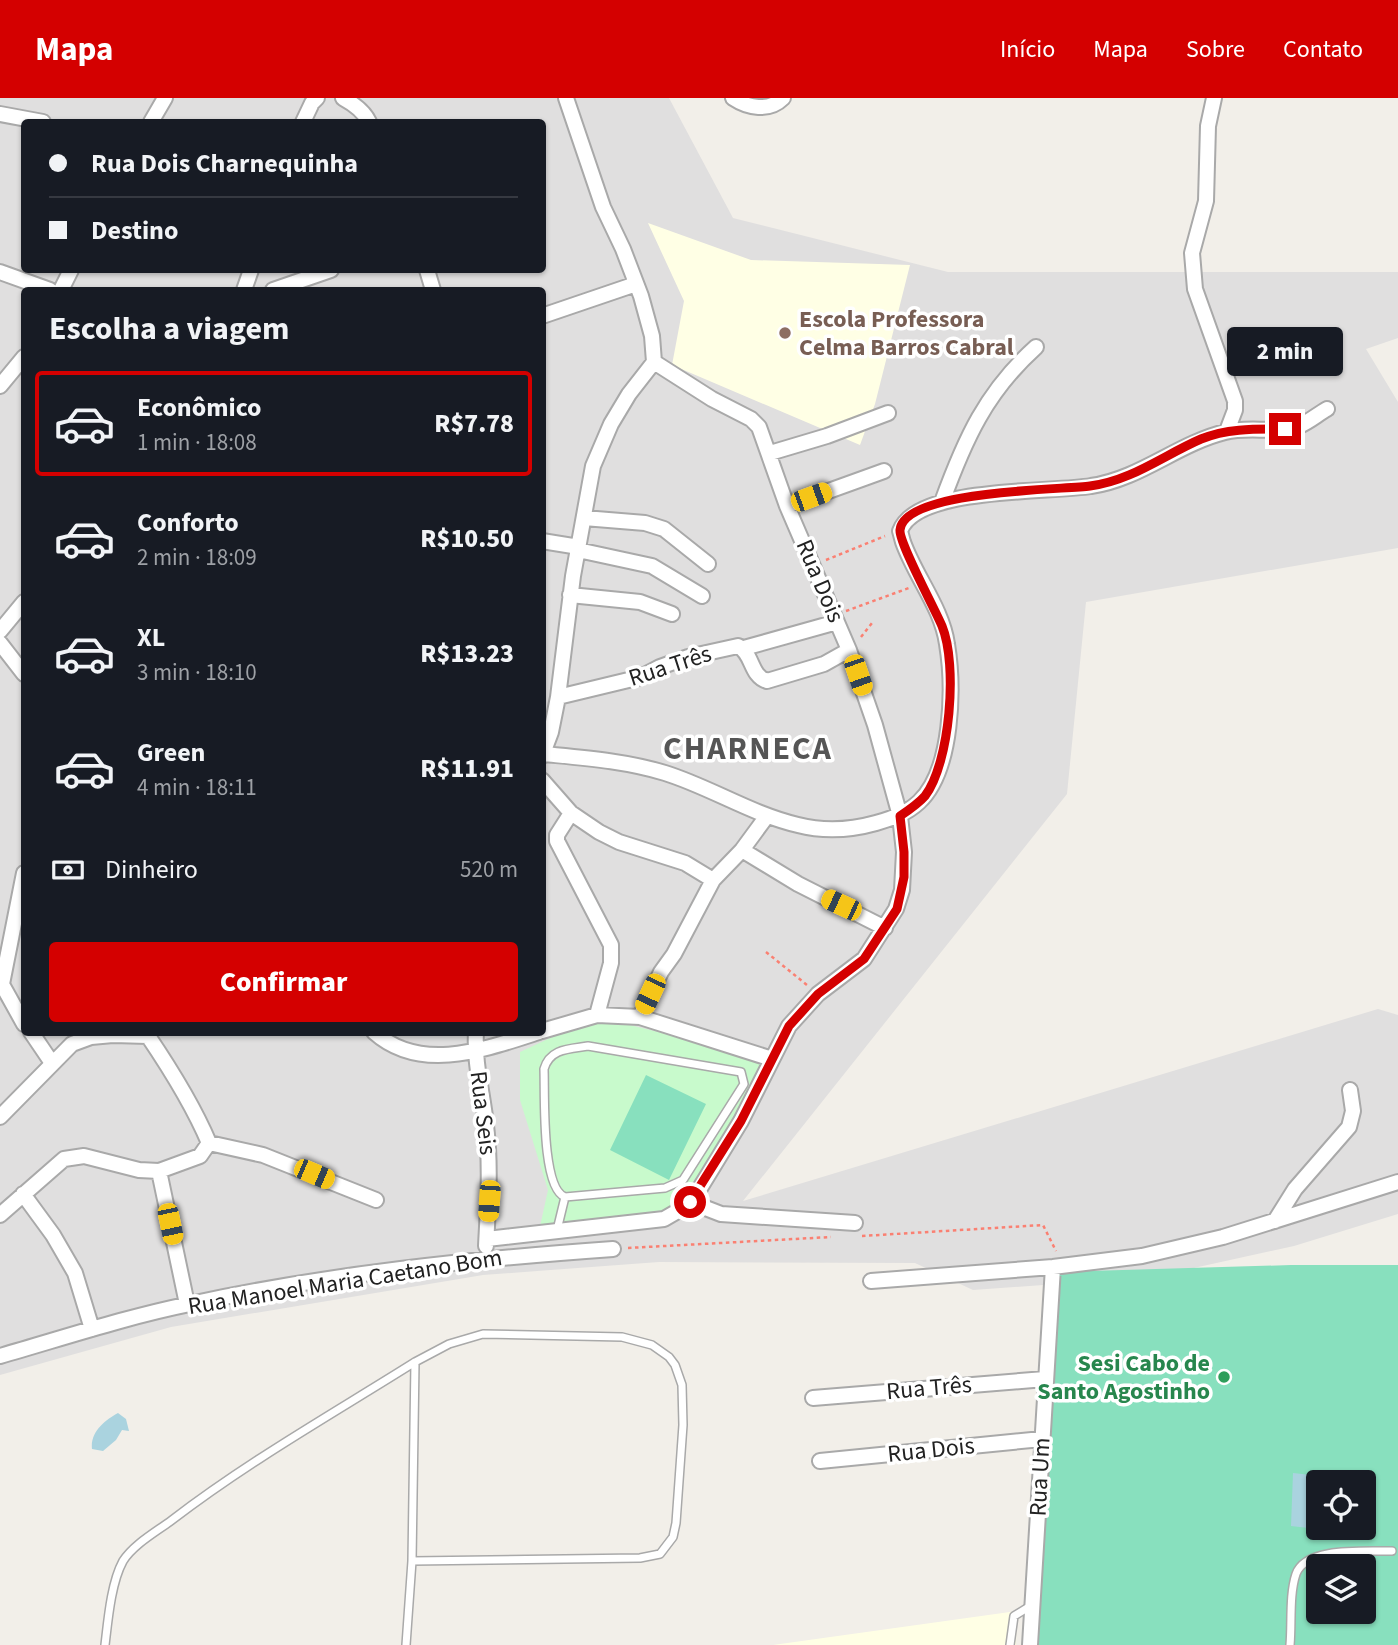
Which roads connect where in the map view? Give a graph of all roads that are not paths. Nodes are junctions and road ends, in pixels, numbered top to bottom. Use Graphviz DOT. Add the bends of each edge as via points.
graph roads {
  1 [pos="165,98"];
  2 [pos="317,98"];
  3 [pos="343,98"];
  4 [pos="566,98"];
  5 [pos="733,98"];
  6 [pos="783,98"];
  7 [pos="1214,98"];
  8 [pos="0,114"];
  9 [pos="27,119"];
  10 [pos="153,119"];
  11 [pos="304,119"];
  12 [pos="368,119"];
  13 [pos="0,272"];
  14 [pos="322,273"];
  15 [pos="636,284"];
  16 [pos="42,287"];
  17 [pos="282,287"];
  18 [pos="546,315"];
  19 [pos="1036,347"];
  20 [pos="21,361"];
  21 [pos="654,362"];
  22 [pos="0,386"];
  23 [pos="1327,409"];
  24 [pos="888,413"];
  25 [pos="1227,431"];
  26 [pos="769,453"];
  27 [pos="884,471"];
  28 [pos="942,502"];
  29 [pos="787,506"];
  30 [pos="584,518"];
  31 [pos="546,542"];
  32 [pos="579,548"];
  33 [pos="708,564"];
  34 [pos="570,595"];
  35 [pos="702,596"];
  36 [pos="21,606"];
  37 [pos="672,614"];
  38 [pos="836,619"];
  39 [pos="0,631"];
  40 [pos="0,643"];
  41 [pos="744,649"];
  42 [pos="849,650"];
  43 [pos="21,669"];
  44 [pos="558,698"];
  45 [pos="546,744"];
  46 [pos="546,755"];
  47 [pos="546,785"];
  48 [pos="571,813"];
  49 [pos="767,816"];
  50 [pos="900,816"];
  51 [pos="742,850"];
  52 [pos="713,880"];
  53 [pos="21,887"];
  54 [pos="884,928"];
  55 [pos="1,983"];
  56 [pos="597,1015"];
  57 [pos="640,1017"];
  58 [pos="21,1019"];
  59 [pos="546,1030"];
  60 [pos="34,1036"];
  61 [pos="110,1036"];
  62 [pos="150,1036"];
  63 [pos="379,1036"];
  64 [pos="477,1036"];
  65 [pos="528,1036"];
  66 [pos="475,1052"];
  67 [pos="772,1059"];
  68 [pos="52,1063"];
  69 [pos="1350,1090"];
  70 [pos="0,1117"];
  71 [pos="209,1143"];
  72 [pos="159,1171"];
  73 [pos="1398,1182"];
  74 [pos="23,1194"];
  75 [pos="565,1197"];
  76 [pos="376,1200"];
  77 [pos="690,1202"];
  78 [pos="0,1215"];
  79 [pos="1275,1221"];
  80 [pos="855,1223"];
  81 [pos="558,1230"];
  82 [pos="487,1239"];
  83 [pos="613,1248"];
  84 [pos="486,1258"];
  85 [pos="1053,1267"];
  86 [pos="871,1281"];
  87 [pos="187,1304"];
  88 [pos="92,1329"];
  89 [pos="0,1356"];
  90 [pos="415,1362"];
  91 [pos="1045,1379"];
  92 [pos="813,1398"];
  93 [pos="1042,1438"];
  94 [pos="820,1461"];
  95 [pos="1392,1551"];
  96 [pos="412,1562"];
  97 [pos="1033,1605"];
  98 [pos="105,1645"];
  99 [pos="406,1645"];
  100 [pos="1010,1645"];
  101 [pos="1031,1645"];
  102 [pos="1290,1645"];
  1 -- 10 [label="street"];
  2 -- 11 [label="street"];
  3 -- 12 [label="street"];
  4 -- 15 [label="street" via="603,207"];
  5 -- 6 [label="street" via="763,107"];
  7 -- 25 [label="street" via="1208,126 1206,201 1192,253 1192,272 1235,401"];
  8 -- 9 [label="street"];
  13 -- 16 [label="street"];
  14 -- 17 [label="street"];
  15 -- 18 [label="street"];
  15 -- 21 [label="street" via="652,336"];
  19 -- 28 [label="street" via="982,408"];
  20 -- 22 [label="street"];
  21 -- 26 [label="street, Rua Dois" via="755,422"];
  21 -- 30 [label="street" via="629,394 600,448"];
  23 -- 25 [label="street" via="1300,426"];
  24 -- 26 [label="street"];
  25 -- 28 [label="street" via="1129,477 1090,486 997,492"];
  26 -- 29 [label="street, Rua Dois"];
  27 -- 29 [label="street"];
  28 -- 50 [label="street" via="906,519 900,531 943,629 949,716 932,784 918,803"];
  29 -- 38 [label="street, Rua Dois"];
  30 -- 32 [label="street"];
  30 -- 33 [label="street" via="664,528"];
  31 -- 32 [label="street"];
  32 -- 34 [label="street"];
  32 -- 35 [label="street" via="652,566"];
  34 -- 37 [label="street" via="640,602"];
  34 -- 44 [label="street"];
  36 -- 39 [label="street"];
  38 -- 41 [label="street"];
  38 -- 42 [label="street, Rua Dois"];
  40 -- 43 [label="street"];
  41 -- 42 [label="street, Rua Três" via="758,676 765,680 824,664"];
  41 -- 44 [label="street, Rua Três" via="738,646 688,657 641,677"];
  42 -- 50 [label="street, Rua Dois"];
  44 -- 45 [label="street"];
  46 -- 49 [label="street" via="667,773"];
  47 -- 48 [label="street"];
  48 -- 52 [label="street" via="619,842 685,863"];
  48 -- 56 [label="street" via="557,841 611,945 611,963"];
  49 -- 50 [label="street" via="800,826 846,830"];
  49 -- 51 [label="street"];
  50 -- 54 [label="street, Rua Dois" via="902,890 897,909"];
  51 -- 52 [label="street"];
  51 -- 54 [label="street"];
  52 -- 57 [label="street"];
  53 -- 55 [label="street"];
  54 -- 67 [label="street, Rua Dois" via="858,965 818,994 789,1026"];
  55 -- 58 [label="street"];
  56 -- 57 [label="street"];
  56 -- 59 [label="street"];
  57 -- 67 [label="street"];
  60 -- 68 [label="street"];
  61 -- 68 [label="street" via="72,1044"];
  62 -- 71 [label="street"];
  63 -- 66 [label="street" via="411,1053"];
  64 -- 66 [label="street, Rua Seis"];
  65 -- 66 [label="street"];
  66 -- 82 [label="street, Rua Seis" via="490,1177"];
  67 -- 77 [label="street, Rua Dois" via="741,1121"];
  68 -- 70 [label="street"];
  69 -- 79 [label="street" via="1353,1111 1349,1127 1295,1189"];
  71 -- 72 [label="street" via="200,1156"];
  71 -- 76 [label="street" via="263,1155"];
  72 -- 74 [label="street" via="77,1156 64,1159"];
  72 -- 87 [label="street"];
  73 -- 79 [label="street"];
  74 -- 78 [label="street"];
  74 -- 88 [label="street" via="75,1273"];
  75 -- 75 [label="lane" via="548,1172 544,1069 552,1054 588,1046 741,1072 744,1084 682,1180 665,1188"];
  75 -- 81 [label="lane"];
  77 -- 80 [label="street" via="721,1214"];
  77 -- 81 [label="street" via="664,1219"];
  79 -- 85 [label="street" via="1154,1252"];
  81 -- 82 [label="street"];
  82 -- 84 [label="street, Rua Seis"];
  83 -- 84 [label="street, Rua Manoel Maria Caetano Bom"];
  84 -- 87 [label="street, Rua Manoel Maria Caetano Bom"];
  85 -- 86 [label="street"];
  85 -- 91 [label="street, Rua Um"];
  87 -- 88 [label="street, Rua Manoel Maria Caetano Bom"];
  88 -- 89 [label="street, Rua Manoel Maria Caetano Bom"];
  90 -- 96 [label="lane"];
  90 -- 96 [label="lane" via="449,1344 483,1334 633,1339 652,1345 675,1365 682,1385 682,1425 676,1523 673,1537 660,1554"];
  90 -- 98 [label="lane" via="210,1491 135,1548 120,1570"];
  91 -- 92 [label="street, Rua Três"];
  91 -- 93 [label="street, Rua Um"];
  93 -- 94 [label="street, Rua Dois"];
  93 -- 97 [label="street, Rua Um"];
  95 -- 102 [label="lane" via="1323,1554 1301,1565 1294,1588"];
  96 -- 99 [label="lane"];
  97 -- 100 [label="lane" via="1013,1618"];
  97 -- 101 [label="street, Rua Um"];
}
